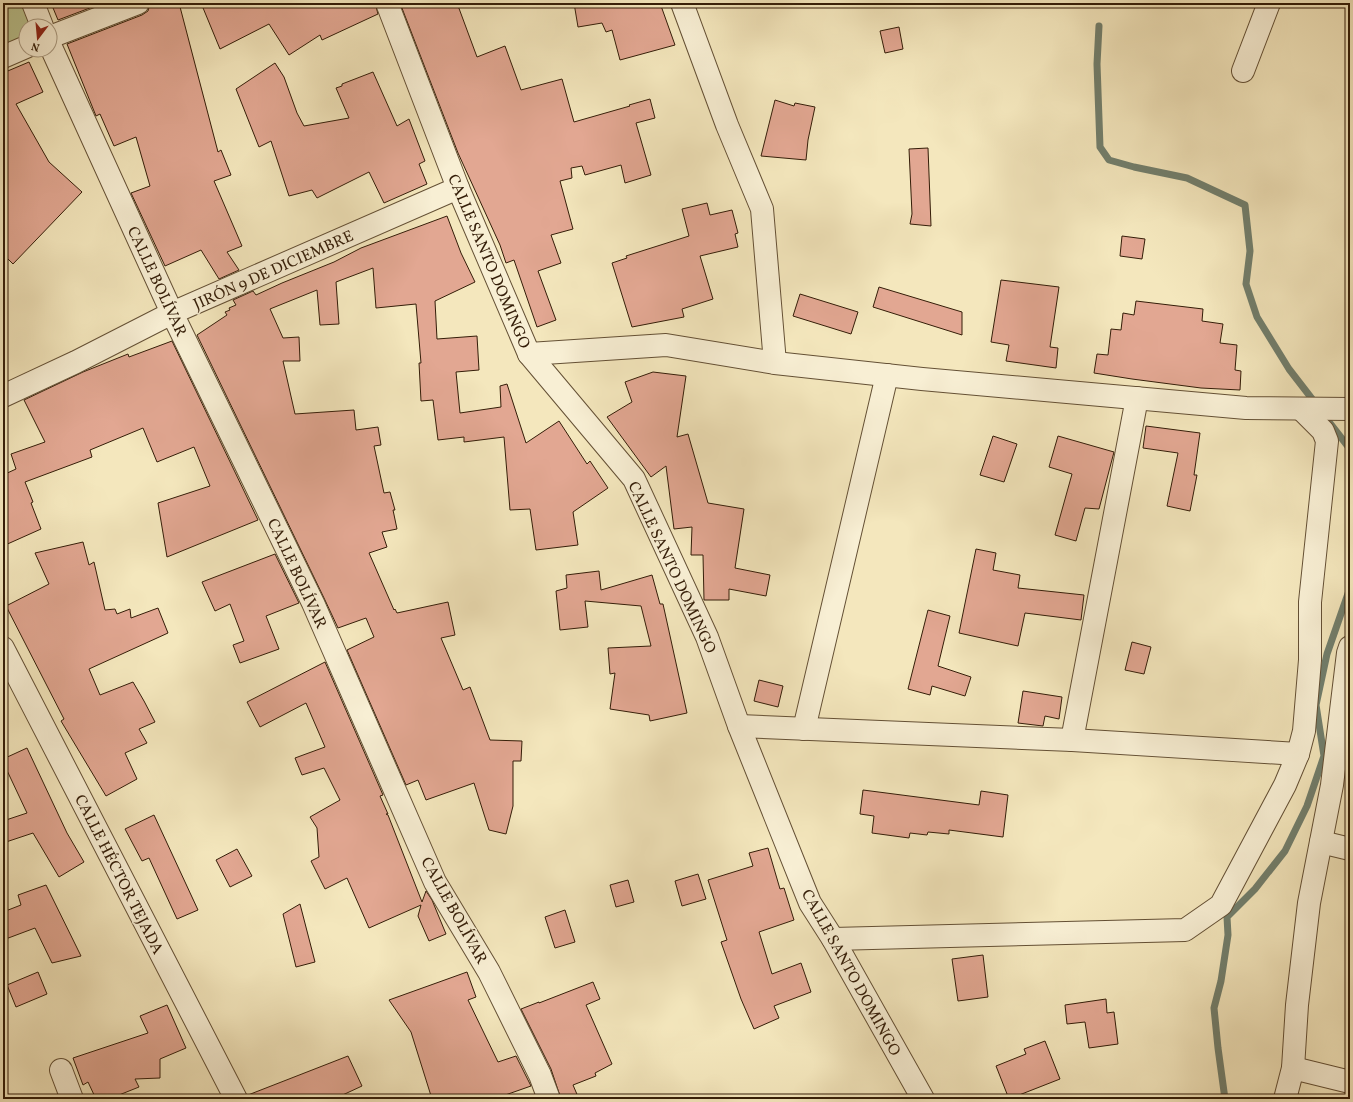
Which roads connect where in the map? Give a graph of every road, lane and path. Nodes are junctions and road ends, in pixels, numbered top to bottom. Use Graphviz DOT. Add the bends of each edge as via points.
graph roads {
  1 [pos="33,3"];
  2 [pos="138,3"];
  3 [pos="387,3"];
  4 [pos="682,3"];
  5 [pos="1269,3"];
  6 [pos="39,18"];
  7 [pos="58,34"];
  8 [pos="18,50"];
  9 [pos="3,56"];
  10 [pos="56,58"];
  11 [pos="1243,71"];
  12 [pos="458,188"];
  13 [pos="172,313"];
  14 [pos="529,354"];
  15 [pos="775,363"];
  16 [pos="886,375"];
  17 [pos="3,396"];
  18 [pos="1137,398"];
  19 [pos="1304,409"];
  20 [pos="1350,409"];
  21 [pos="1350,647"];
  22 [pos="3,648"];
  23 [pos="739,726"];
  24 [pos="804,729"];
  25 [pos="1072,740"];
  26 [pos="1298,754"];
  27 [pos="1321,842"];
  28 [pos="1350,849"];
  29 [pos="833,939"];
  30 [pos="1293,1068"];
  31 [pos="61,1070"];
  32 [pos="1350,1082"];
  33 [pos="72,1099"];
  34 [pos="236,1099"];
  35 [pos="549,1099"];
  36 [pos="923,1099"];
  37 [pos="1285,1099"];
  1 -- 6 [label="street"];
  2 -- 7 [label="street"];
  3 -- 12 [label="street, CALLE SANTO DOMINGO"];
  4 -- 15 [label="street" via="727,125 762,208"];
  5 -- 11 [label="street"];
  8 -- 9 [label="street"];
  10 -- 13 [label="street, CALLE BOLÍVAR"];
  12 -- 13 [label="street, JIRÓN 9 DE DICIEMBRE"];
  12 -- 14 [label="street, CALLE SANTO DOMINGO"];
  13 -- 17 [label="street, JIRÓN 9 DE DICIEMBRE"];
  13 -- 35 [label="street, CALLE BOLÍVAR" via="313,603 435,882 489,972 540,1075"];
  14 -- 15 [label="street" via="666,345"];
  14 -- 23 [label="street, CALLE SANTO DOMINGO" via="634,479 707,636"];
  15 -- 16 [label="street"];
  16 -- 18 [label="street"];
  16 -- 24 [label="street"];
  18 -- 19 [label="street" via="1246,408"];
  18 -- 25 [label="street"];
  19 -- 20 [label="street"];
  19 -- 26 [label="street" via="1323,431 1327,441 1310,602 1310,660 1304,731"];
  21 -- 27 [label="street" via="1332,784"];
  22 -- 34 [label="street, CALLE HÉCTOR TEJADA"];
  23 -- 24 [label="street"];
  23 -- 29 [label="street, CALLE SANTO DOMINGO" via="810,903"];
  24 -- 25 [label="street"];
  25 -- 26 [label="street"];
  26 -- 29 [label="street" via="1285,785 1221,905 1185,930"];
  27 -- 28 [label="street"];
  27 -- 30 [label="street" via="1309,903 1298,989"];
  29 -- 36 [label="street, CALLE SANTO DOMINGO"];
  30 -- 32 [label="street"];
  30 -- 37 [label="street"];
  31 -- 33 [label="street"];
}
